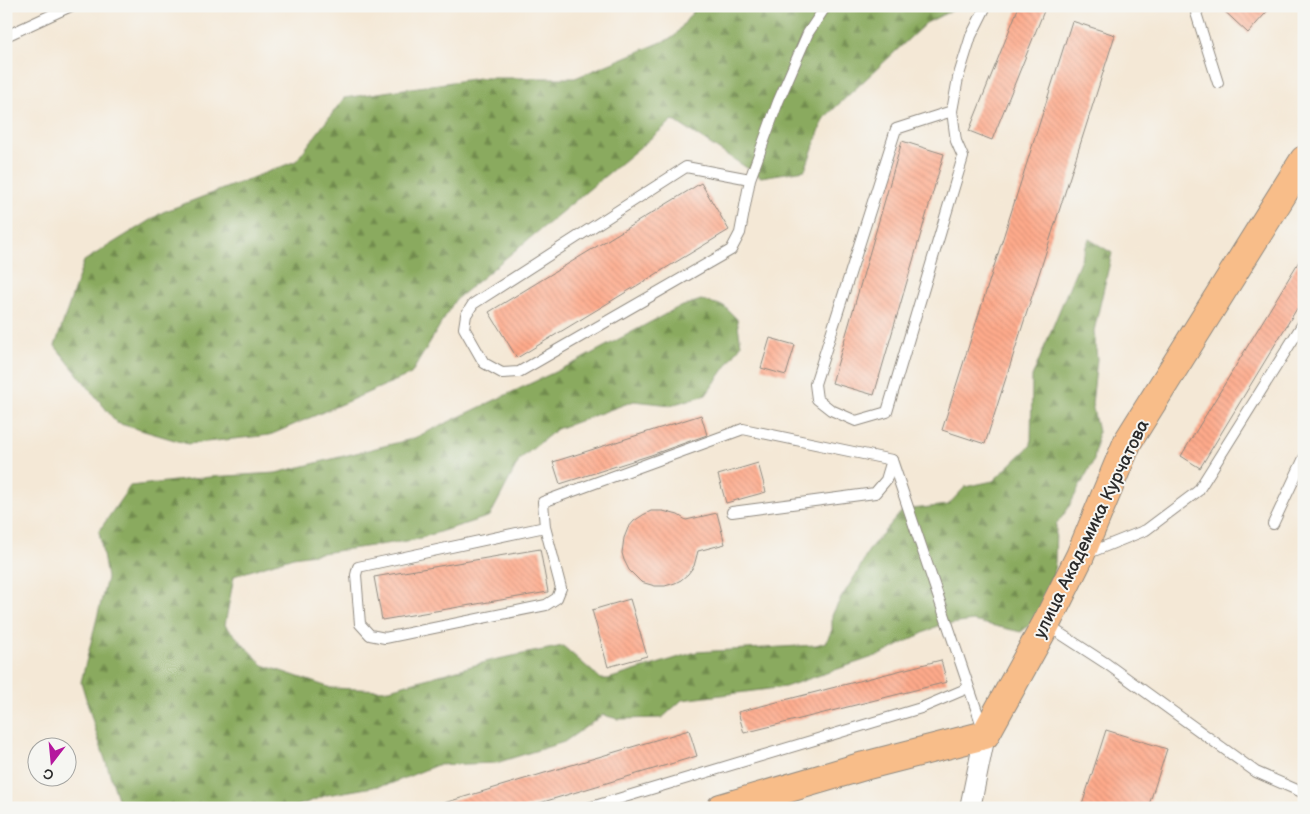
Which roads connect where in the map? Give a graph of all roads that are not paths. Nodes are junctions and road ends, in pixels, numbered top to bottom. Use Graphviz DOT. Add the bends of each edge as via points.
graph roads {
  1 [pos="71,6"];
  2 [pos="826,6"];
  3 [pos="986,6"];
  4 [pos="1201,6"];
  5 [pos="6,36"];
  6 [pos="1218,83"];
  7 [pos="952,111"];
  8 [pos="1304,160"];
  9 [pos="750,178"];
  10 [pos="1304,322"];
  11 [pos="1304,458"];
  12 [pos="892,460"];
  13 [pos="732,512"];
  14 [pos="1273,524"];
  15 [pos="545,527"];
  16 [pos="1080,556"];
  17 [pos="1046,624"];
  18 [pos="968,688"];
  19 [pos="985,735"];
  20 [pos="1304,793"];
  21 [pos="588,808"];
  22 [pos="721,808"];
  23 [pos="970,808"];
  1 -- 5 [label="lane"];
  2 -- 9 [label="lane" via="808,33"];
  3 -- 7 [label="lane" via="971,36"];
  4 -- 6 [label="lane" via="1196,12"];
  7 -- 7 [label="lane" via="956,140 963,157 887,412 856,421 831,410 817,399 815,384 896,129"];
  8 -- 16 [label="main road, улица Академика Курчатова" via="1128,441"];
  9 -- 9 [label="lane" via="740,233 731,250 520,372 502,372 484,363 464,328 466,315 473,304 686,167"];
  10 -- 16 [label="lane" via="1198,491 1146,530"];
  11 -- 14 [label="lane"];
  12 -- 13 [label="lane" via="886,480 876,494"];
  12 -- 15 [label="lane" via="743,430 543,502"];
  12 -- 18 [label="lane"];
  15 -- 15 [label="lane" via="561,588 557,598 546,605 385,638 370,635 360,624 358,567"];
  16 -- 17 [label="main road, улица Академика Курчатова"];
  17 -- 19 [label="main road, улица Академика Курчатова"];
  17 -- 20 [label="lane" via="1256,772"];
  18 -- 19 [label="lane"];
  18 -- 21 [label="lane" via="921,708"];
  19 -- 22 [label="main road"];
  19 -- 23 [label="street, улица Академика Курчатова"];
}
